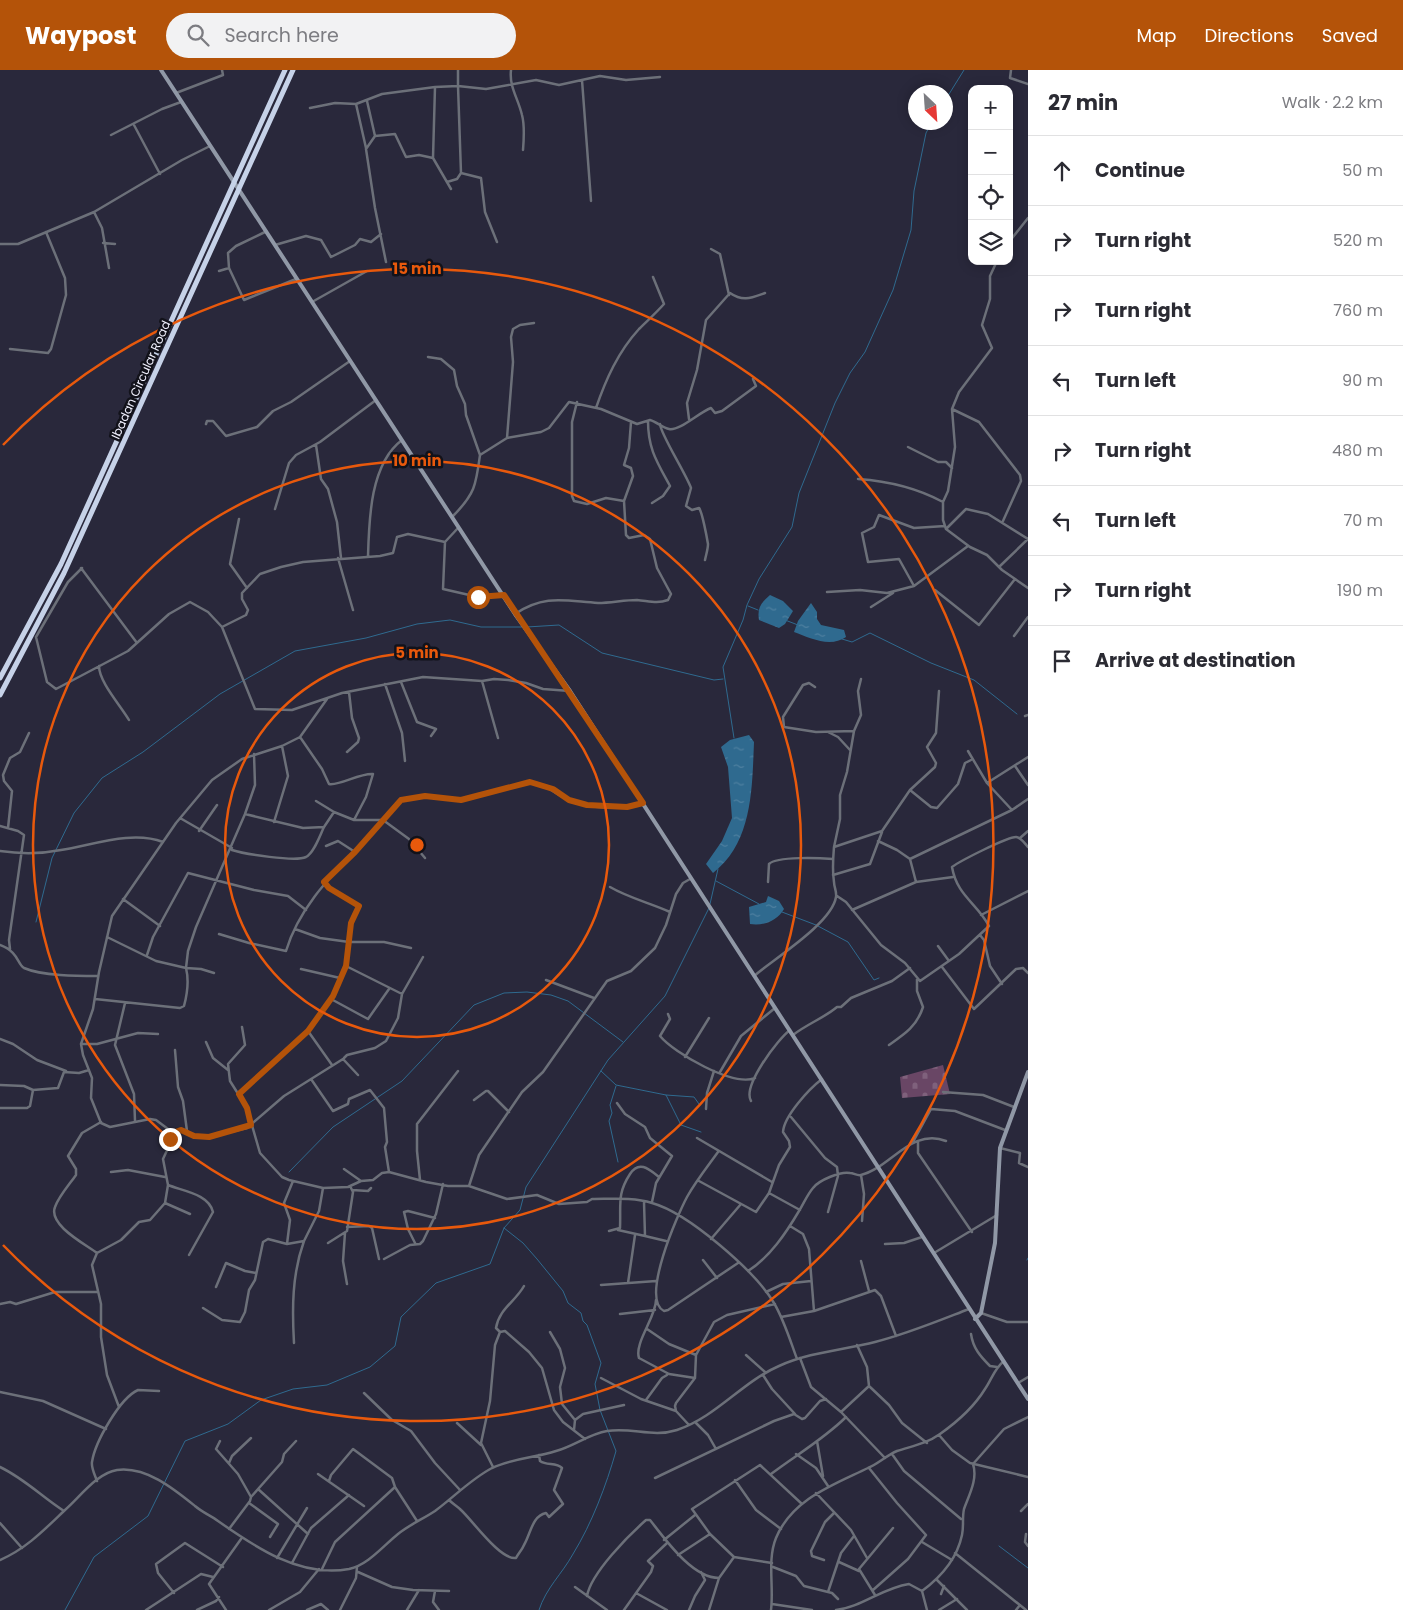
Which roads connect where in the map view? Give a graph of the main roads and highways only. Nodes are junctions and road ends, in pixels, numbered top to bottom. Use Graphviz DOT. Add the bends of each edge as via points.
graph roads {
  1 [pos="162,70"];
  2 [pos="285,70"];
  3 [pos="293,70"];
  4 [pos="0,678"];
  5 [pos="0,695"];
  6 [pos="1028,1074"];
  7 [pos="975,1319"];
  8 [pos="1028,1399"];
  1 -- 7 [label="main road" via="515,614 643,803"];
  2 -- 4 [label="highway, Ibadan Circular Road" via="61,564"];
  3 -- 5 [label="highway, Ibadan Circular Road" via="64,573"];
  6 -- 7 [label="main road" via="1000,1148 995,1243 981,1313"];
  7 -- 8 [label="main road"];
}
